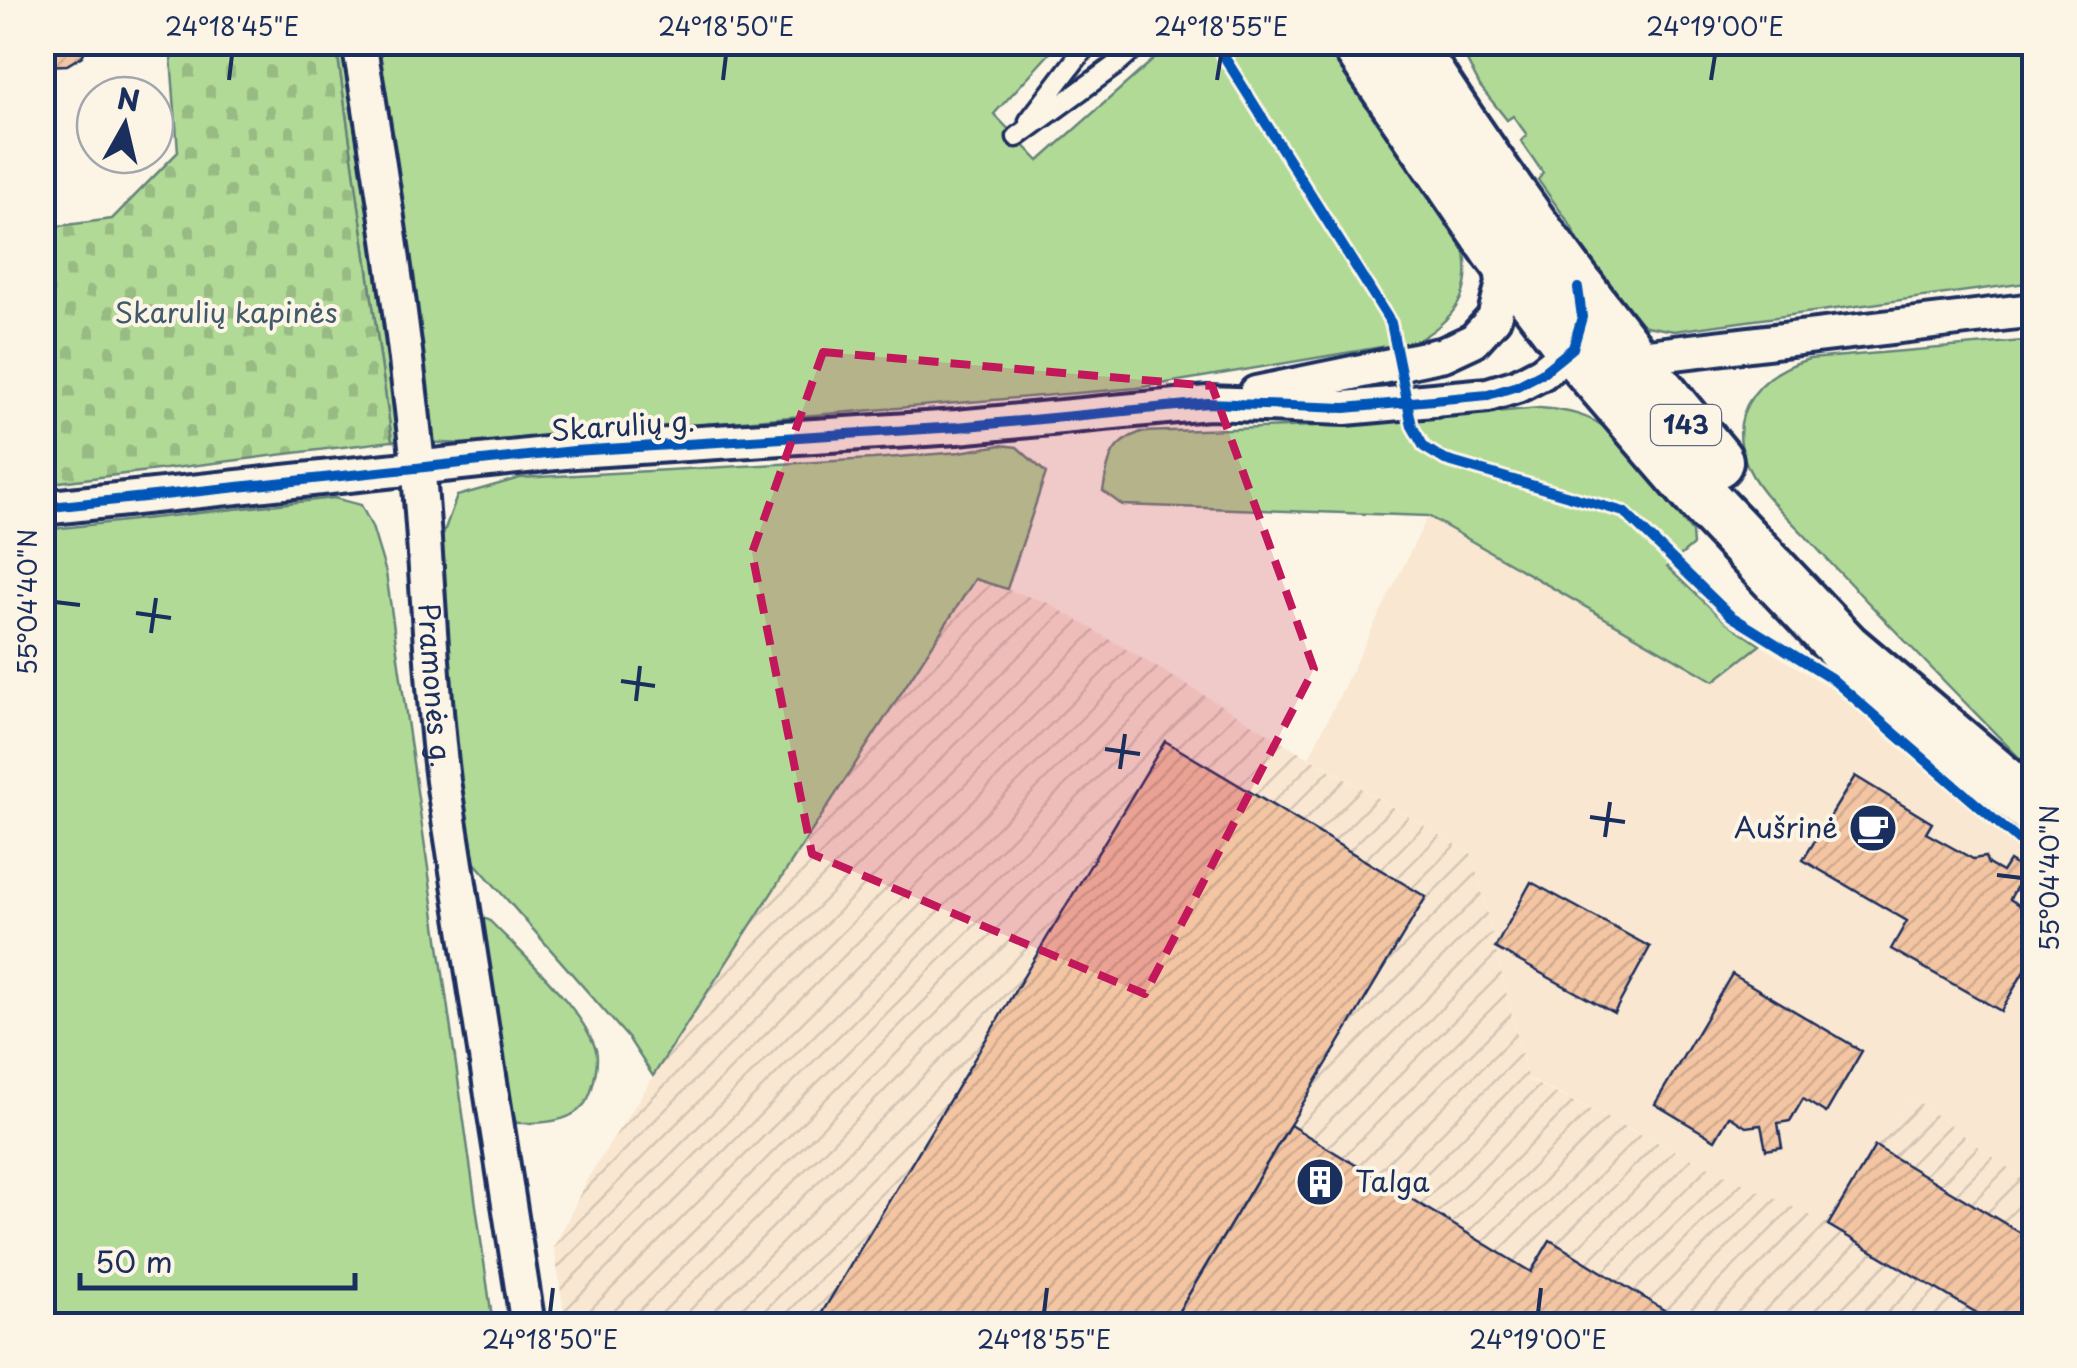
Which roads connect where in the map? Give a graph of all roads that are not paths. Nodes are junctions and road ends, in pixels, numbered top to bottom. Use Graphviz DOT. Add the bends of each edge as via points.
graph roads {
  1 [pos="359,42"];
  2 [pos="1089,42"];
  3 [pos="1140,42"];
  4 [pos="1357,42"];
  5 [pos="1406,42"];
  6 [pos="1498,249"];
  7 [pos="1578,288"];
  8 [pos="2034,310"];
  9 [pos="1573,348"];
  10 [pos="1632,358"];
  11 [pos="1208,403"];
  12 [pos="418,466"];
  13 [pos="42,508"];
  14 [pos="2017,794"];
  15 [pos="528,1326"];
  1 -- 12 [label="street, Pramonės g."];
  2 -- 3 [label="lane" via="1017,137"];
  4 -- 6 [label="main road, 143"];
  5 -- 7 [label="main road, 143"];
  6 -- 9 [label="main road, 143"];
  6 -- 11 [label="street, Skarulių g." via="1504,284 1494,318 1474,340 1444,354"];
  7 -- 9 [label="street" via="1582,318"];
  7 -- 10 [label="main road, 143"];
  8 -- 10 [label="street"];
  9 -- 11 [label="street, Skarulių g." via="1517,386 1488,395 1345,408"];
  9 -- 14 [label="main road, 143" via="1845,649"];
  10 -- 14 [label="main road, 143" via="1746,496"];
  11 -- 12 [label="street, Skarulių g."];
  12 -- 13 [label="street, Skarulių g."];
  12 -- 15 [label="street, Pramonės g." via="440,762"];
}
